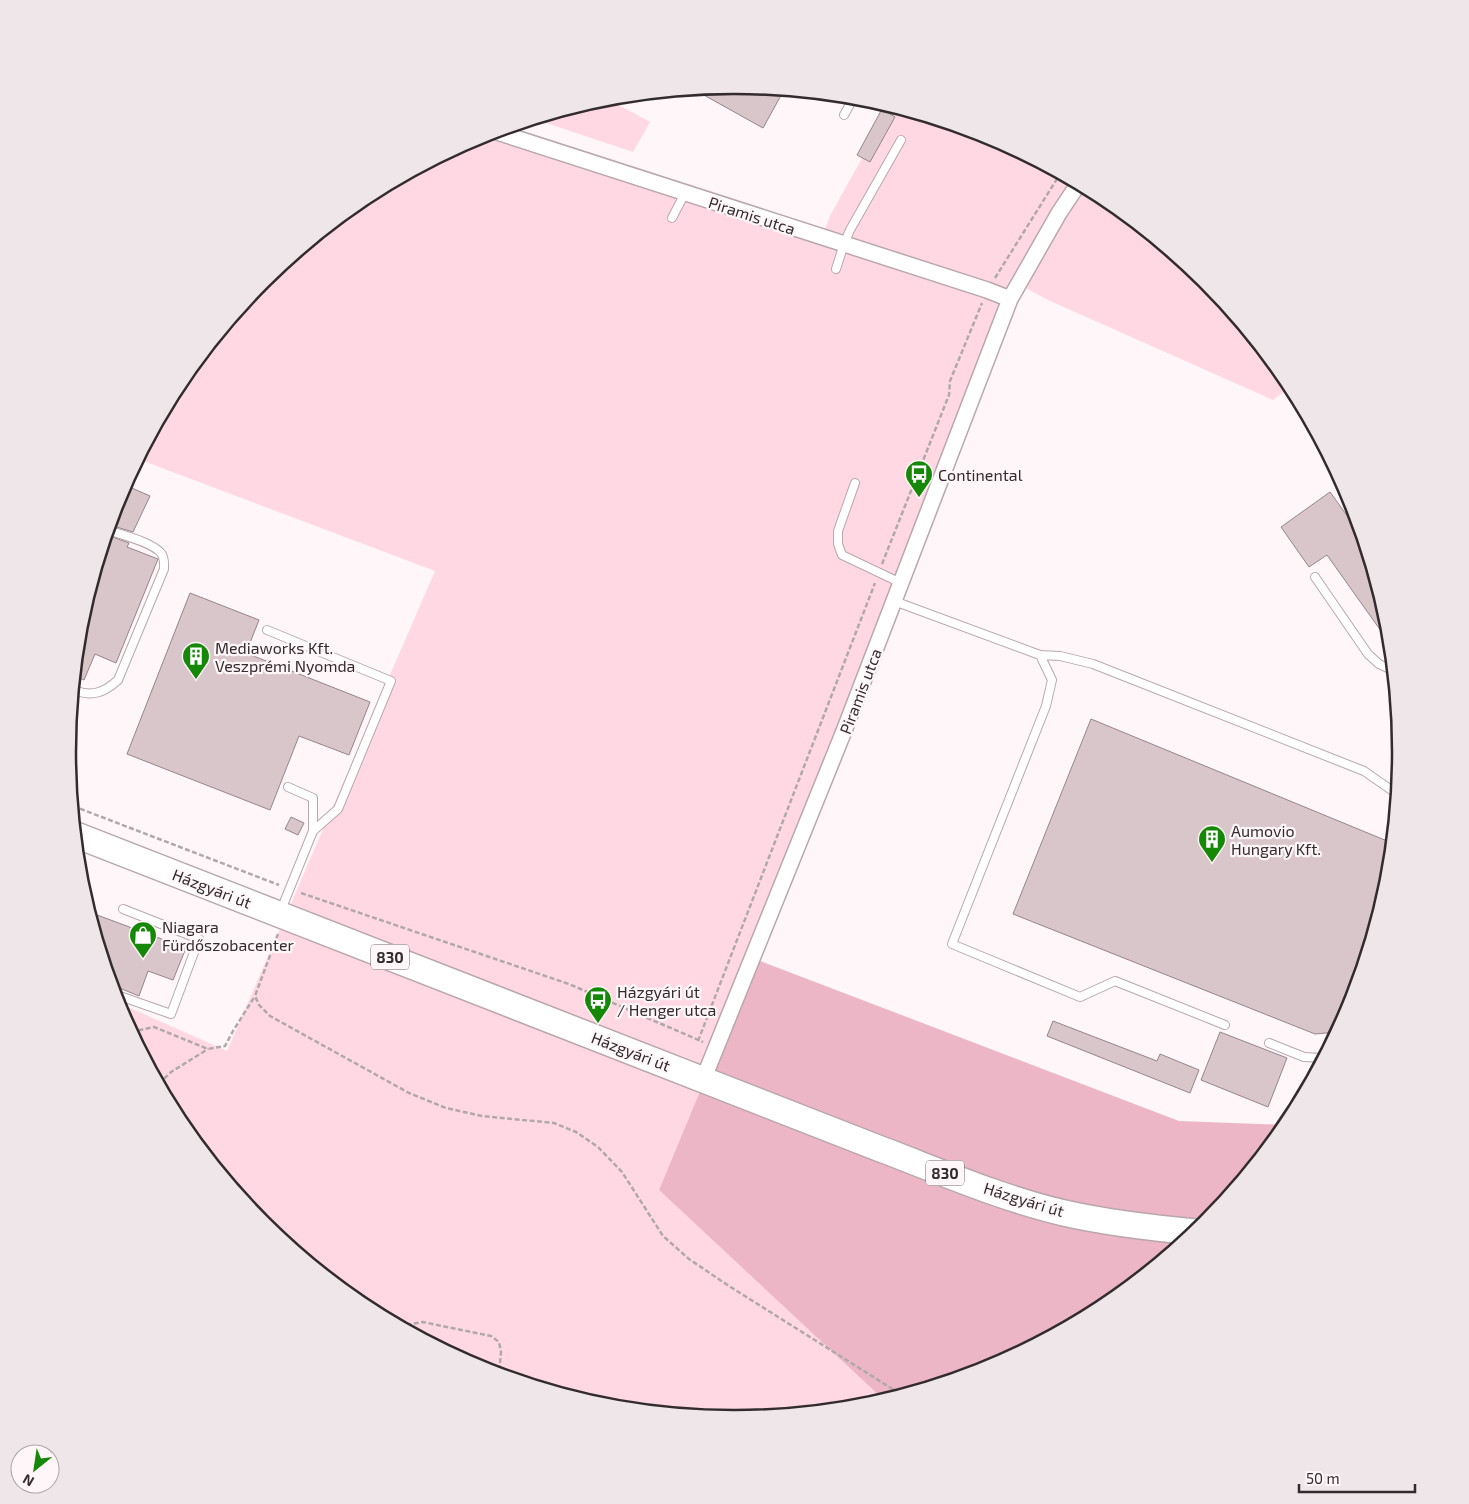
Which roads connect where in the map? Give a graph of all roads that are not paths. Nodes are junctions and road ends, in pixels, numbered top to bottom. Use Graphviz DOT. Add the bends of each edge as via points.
graph roads {
  1 [pos="850,104"];
  2 [pos="844,114"];
  3 [pos="507,135"];
  4 [pos="902,140"];
  5 [pos="1075,189"];
  6 [pos="685,193"];
  7 [pos="672,218"];
  8 [pos="844,244"];
  9 [pos="836,269"];
  10 [pos="1010,299"];
  11 [pos="855,483"];
  12 [pos="114,532"];
  13 [pos="1315,577"];
  14 [pos="901,583"];
  15 [pos="894,601"];
  16 [pos="267,630"];
  17 [pos="1040,656"];
  18 [pos="1387,668"];
  19 [pos="80,693"];
  20 [pos="288,787"];
  21 [pos="1391,790"];
  22 [pos="313,831"];
  23 [pos="82,837"];
  24 [pos="123,908"];
  25 [pos="282,915"];
  26 [pos="124,997"];
  27 [pos="1225,1026"];
  28 [pos="1269,1043"];
  29 [pos="1317,1058"];
  30 [pos="703,1080"];
  31 [pos="1186,1231"];
  1 -- 2 [label="lane"];
  3 -- 6 [label="street, Piramis utca"];
  4 -- 8 [label="lane"];
  5 -- 10 [label="street, Piramis utca"];
  6 -- 7 [label="lane"];
  6 -- 8 [label="street, Piramis utca"];
  8 -- 9 [label="lane"];
  8 -- 10 [label="street, Piramis utca"];
  10 -- 14 [label="street, Piramis utca"];
  11 -- 14 [label="lane" via="838,531 842,555"];
  12 -- 19 [label="lane" via="151,546 162,554 164,569 118,680 105,691"];
  13 -- 18 [label="lane" via="1368,654"];
  14 -- 15 [label="street, Piramis utca"];
  15 -- 17 [label="lane"];
  15 -- 30 [label="street, Piramis utca"];
  16 -- 22 [label="lane" via="391,682 338,808"];
  17 -- 21 [label="lane" via="1060,656 1093,664 1364,771"];
  17 -- 27 [label="lane" via="1052,680 1046,706 952,944 1080,997 1115,982"];
  20 -- 22 [label="lane" via="313,798"];
  22 -- 25 [label="lane"];
  23 -- 25 [label="main road, Házgyári út / 830"];
  24 -- 26 [label="lane" via="200,939 171,1014"];
  25 -- 30 [label="main road, Házgyári út / 830"];
  28 -- 29 [label="lane" via="1304,1057"];
  30 -- 31 [label="main road, Házgyári út / 830" via="1000,1194 1063,1213 1132,1226"];
}
